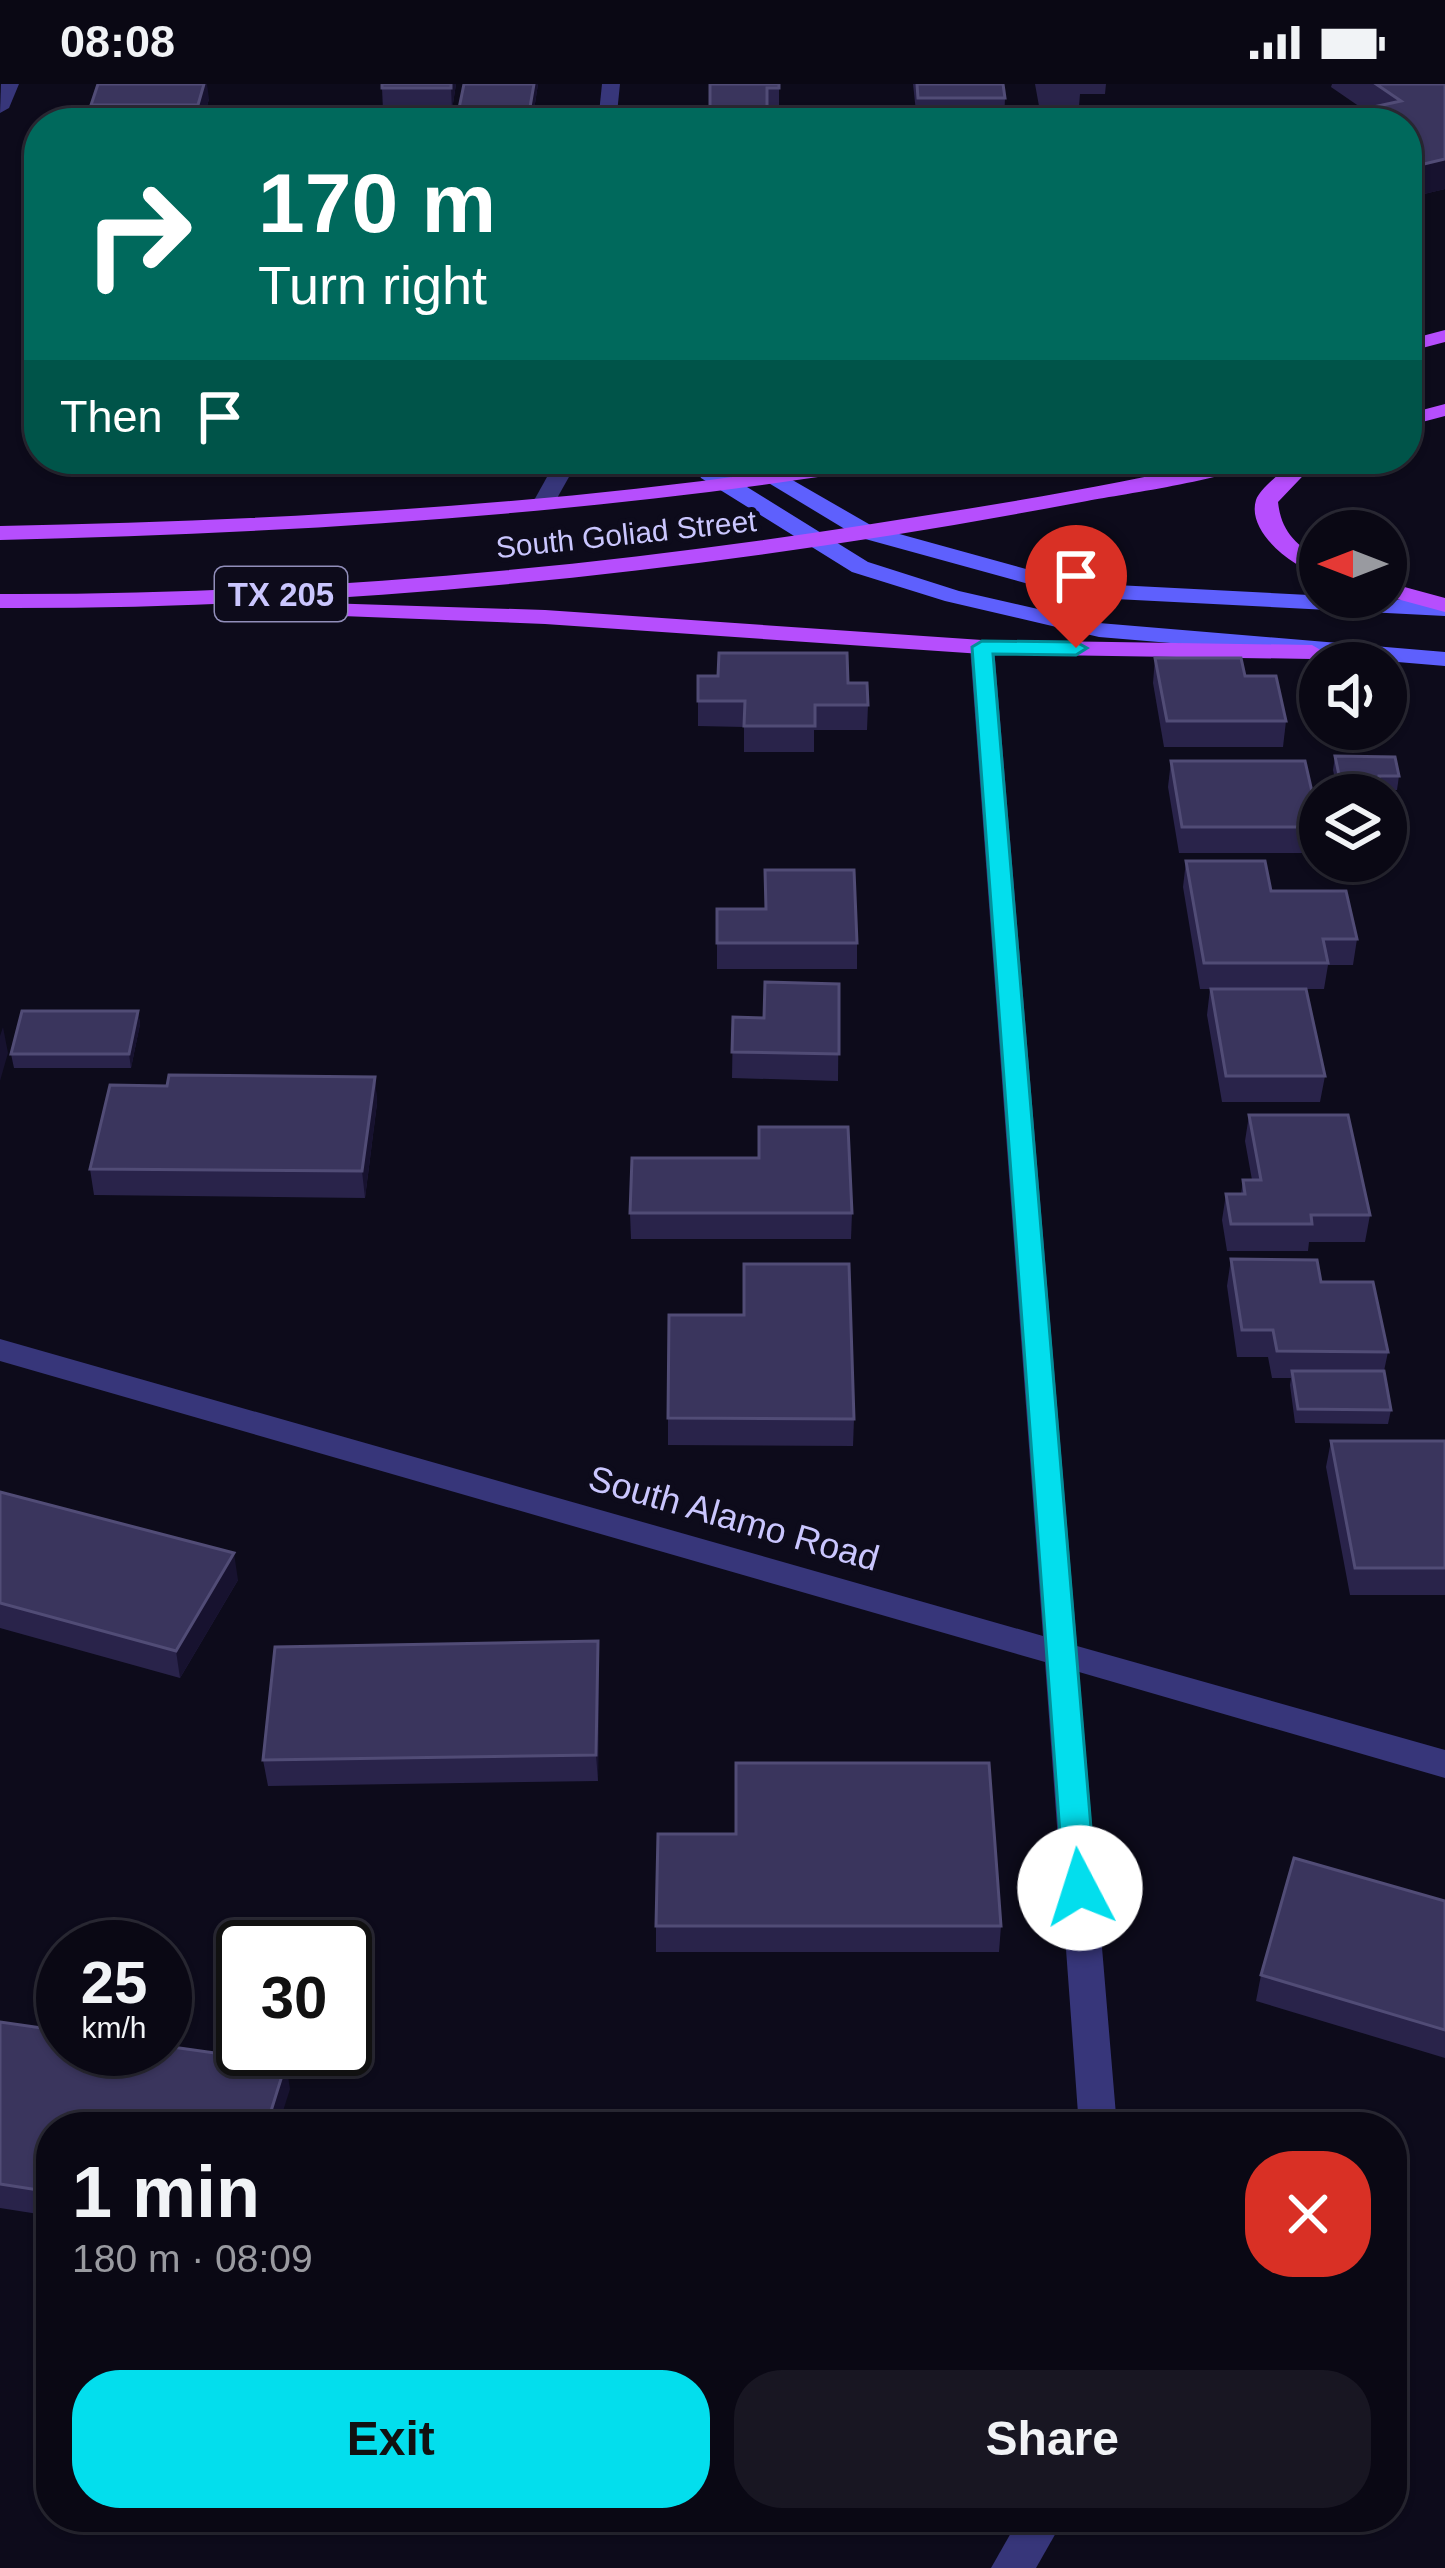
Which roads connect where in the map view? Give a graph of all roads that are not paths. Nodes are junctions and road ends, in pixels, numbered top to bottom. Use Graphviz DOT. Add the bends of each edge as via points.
graph roads {
  1 [pos="10,84"];
  2 [pos="0,108"];
  3 [pos="560,474"];
  4 [pos="711,474"];
  5 [pos="769,474"];
  6 [pos="795,474"];
  7 [pos="1184,474"];
  8 [pos="1293,474"];
  9 [pos="775,477"];
  10 [pos="726,484"];
  11 [pos="543,504"];
  12 [pos="866,532"];
  13 [pos="0,533"];
  14 [pos="818,540"];
  15 [pos="1299,558"];
  16 [pos="1407,596"];
  17 [pos="0,601"];
  18 [pos="114,603"];
  19 [pos="1445,607"];
  20 [pos="982,647"];
  21 [pos="1299,651"];
  22 [pos="1299,652"];
  23 [pos="1407,657"];
  24 [pos="1445,659"];
  25 [pos="0,1351"];
  26 [pos="1059,1651"];
  27 [pos="1445,1764"];
  28 [pos="1097,2112"];
  29 [pos="1035,2532"];
  30 [pos="1012,2568"];
  1 -- 2 [label="street"];
  3 -- 11 [label="street"];
  4 -- 10 [label="main road"];
  5 -- 9 [label="main road"];
  6 -- 9 [label="main road, South Goliad Street / TX 205"];
  7 -- 12 [label="main road, South Goliad Street / TX 205"];
  8 -- 15 [label="main road" via="1267,501 1268,526"];
  9 -- 10 [label="main road, South Goliad Street / TX 205"];
  9 -- 12 [label="main road"];
  10 -- 11 [label="main road, South Goliad Street / TX 205"];
  10 -- 14 [label="main road"];
  11 -- 13 [label="main road, South Goliad Street / TX 205" via="302,524"];
  12 -- 14 [label="main road, South Goliad Street / TX 205"];
  12 -- 19 [label="main road" via="1076,590"];
  14 -- 18 [label="main road, South Goliad Street / TX 205" via="562,574"];
  14 -- 21 [label="main road" via="860,567 1099,631"];
  16 -- 19 [label="main road"];
  17 -- 18 [label="main road, South Goliad Street / TX 205"];
  18 -- 20 [label="main road" via="545,617"];
  20 -- 22 [label="main road"];
  20 -- 26 [label="street"];
  23 -- 24 [label="main road"];
  25 -- 26 [label="street, South Alamo Road"];
  26 -- 27 [label="street, South Alamo Road"];
  26 -- 28 [label="street"];
  29 -- 30 [label="street"];
}
